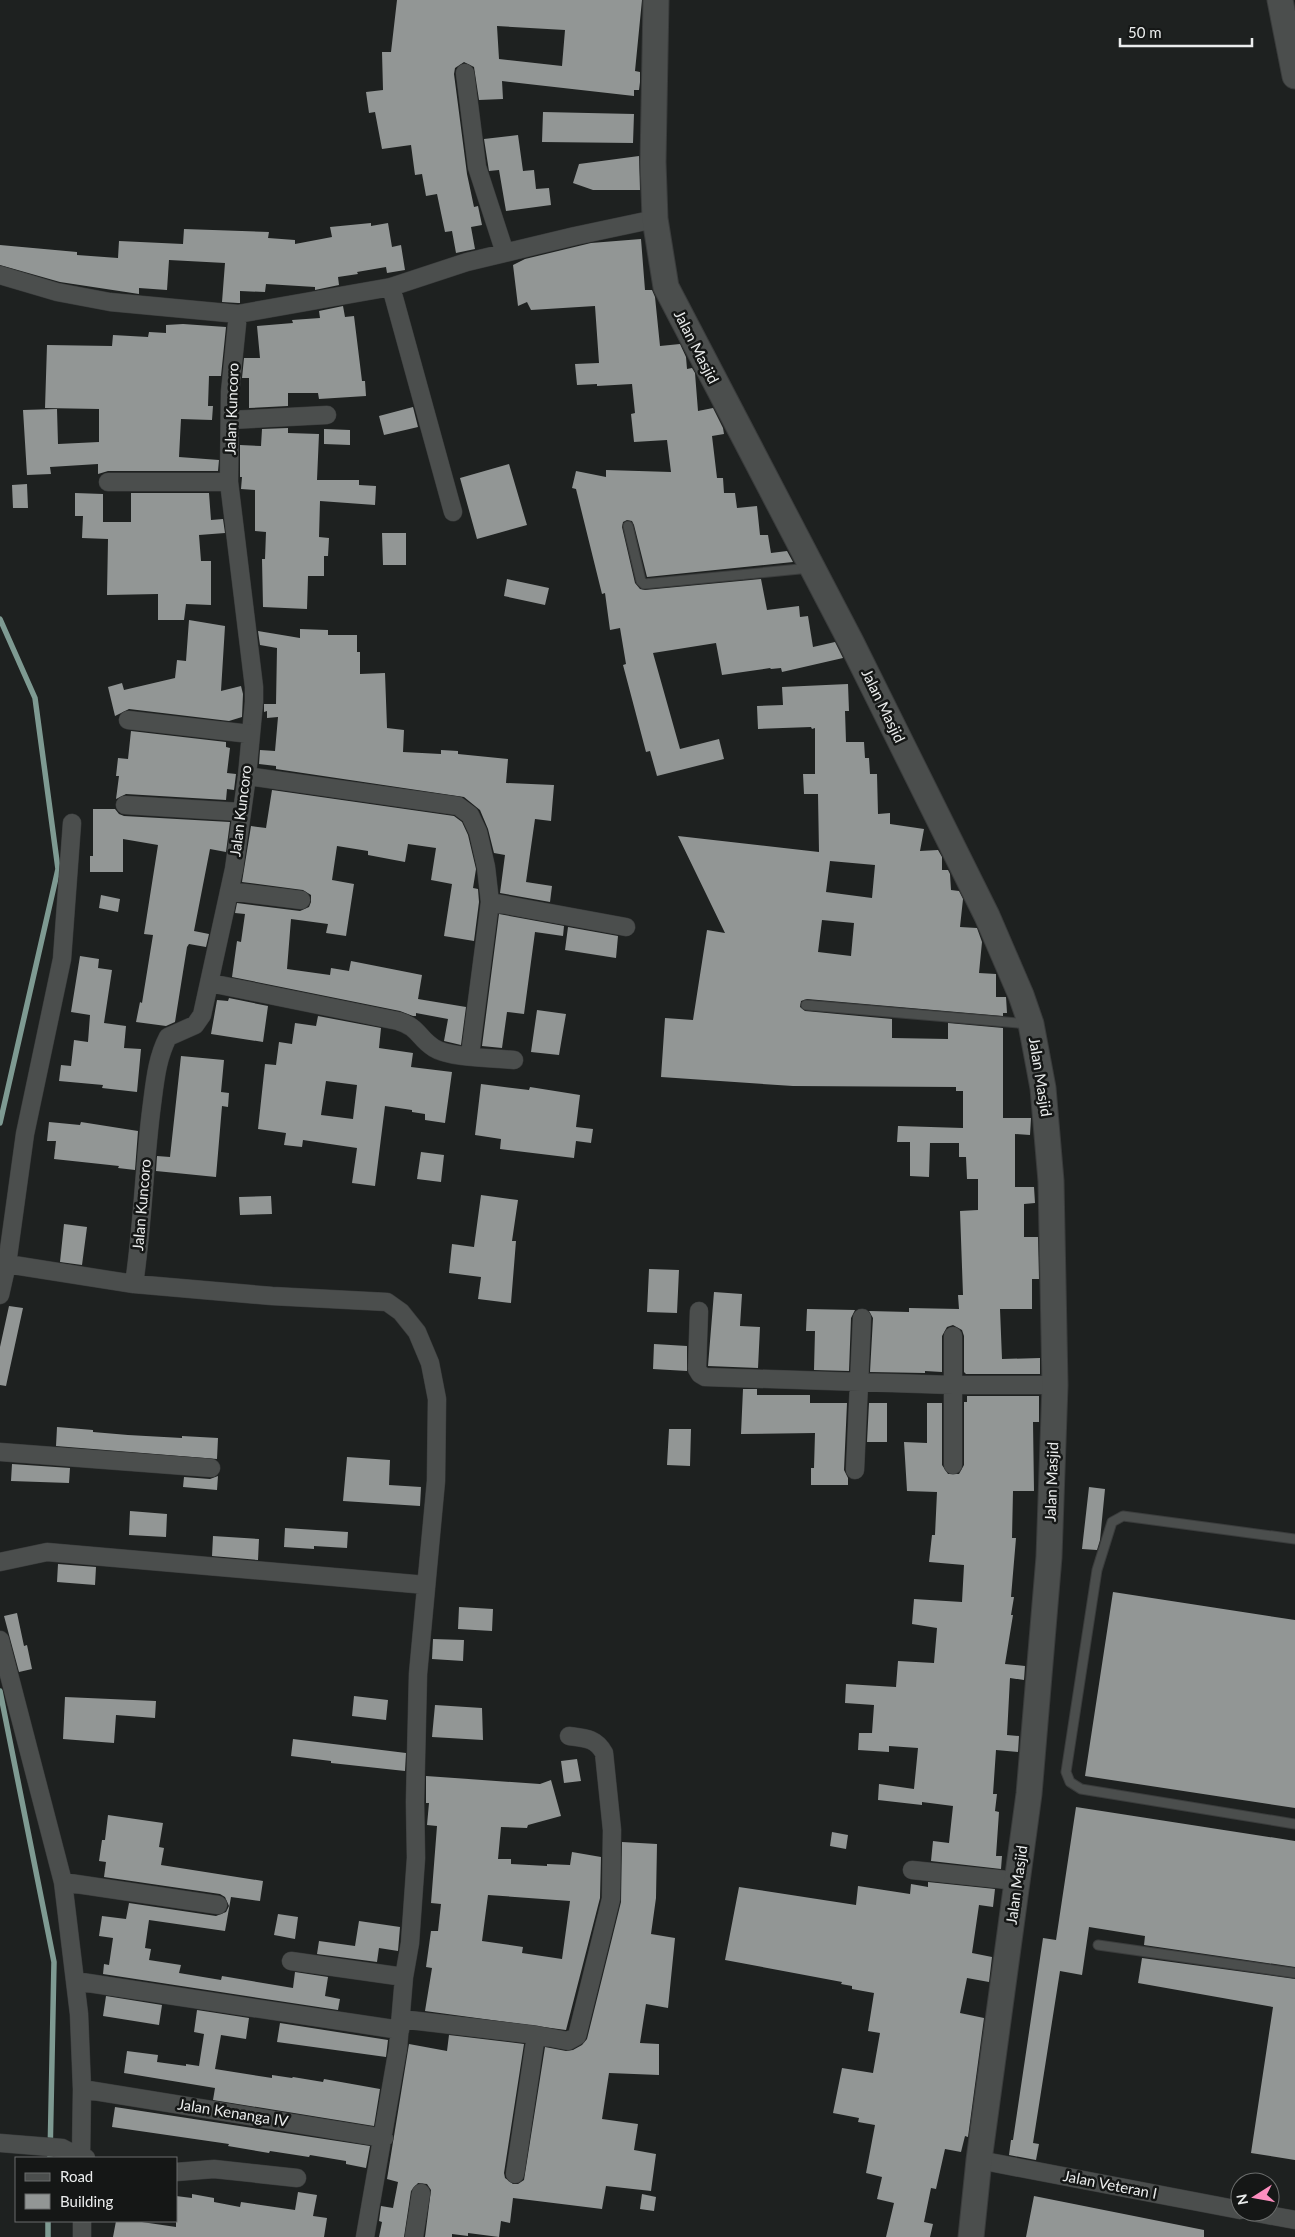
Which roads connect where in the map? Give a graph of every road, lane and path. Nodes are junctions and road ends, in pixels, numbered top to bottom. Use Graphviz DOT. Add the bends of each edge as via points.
graph roads {
  1 [pos="656,0"];
  2 [pos="1280,0"];
  3 [pos="464,73"];
  4 [pos="1295,76"];
  5 [pos="655,219"];
  6 [pos="505,253"];
  7 [pos="0,275"];
  8 [pos="391,286"];
  9 [pos="238,314"];
  10 [pos="327,415"];
  11 [pos="230,420"];
  12 [pos="108,482"];
  13 [pos="229,482"];
  14 [pos="453,512"];
  15 [pos="628,526"];
  16 [pos="812,567"];
  17 [pos="128,720"];
  18 [pos="250,734"];
  19 [pos="247,776"];
  20 [pos="125,805"];
  21 [pos="240,812"];
  22 [pos="72,823"];
  23 [pos="229,890"];
  24 [pos="301,900"];
  25 [pos="490,902"];
  26 [pos="626,927"];
  27 [pos="210,983"];
  28 [pos="806,1005"];
  29 [pos="1031,1024"];
  30 [pos="470,1055"];
  31 [pos="514,1060"];
  32 [pos="7,1264"];
  33 [pos="134,1284"];
  34 [pos="0,1295"];
  35 [pos="700,1311"];
  36 [pos="862,1318"];
  37 [pos="953,1336"];
  38 [pos="860,1383"];
  39 [pos="952,1385"];
  40 [pos="1055,1385"];
  41 [pos="0,1452"];
  42 [pos="953,1465"];
  43 [pos="211,1468"];
  44 [pos="855,1470"];
  45 [pos="1295,1539"];
  46 [pos="0,1562"];
  47 [pos="426,1584"];
  48 [pos="0,1640"];
  49 [pos="570,1736"];
  50 [pos="1295,1824"];
  51 [pos="912,1870"];
  52 [pos="1017,1881"];
  53 [pos="63,1882"];
  54 [pos="218,1905"];
  55 [pos="1098,1945"];
  56 [pos="291,1961"];
  57 [pos="1295,1973"];
  58 [pos="404,1977"];
  59 [pos="75,1981"];
  60 [pos="400,2024"];
  61 [pos="536,2035"];
  62 [pos="82,2089"];
  63 [pos="384,2138"];
  64 [pos="9,2143"];
  65 [pos="81,2157"];
  66 [pos="83,2157"];
  67 [pos="979,2160"];
  68 [pos="178,2172"];
  69 [pos="515,2174"];
  70 [pos="297,2178"];
  71 [pos="421,2193"];
  72 [pos="1230,2208"];
  73 [pos="1280,2217"];
  74 [pos="1295,2220"];
  75 [pos="82,2222"];
  76 [pos="82,2237"];
  77 [pos="365,2237"];
  78 [pos="414,2237"];
  79 [pos="971,2237"];
  1 -- 5 [label="street, Jalan Masjid"];
  2 -- 4 [label="street"];
  3 -- 6 [label="street" via="477,167"];
  5 -- 6 [label="street"];
  5 -- 16 [label="street, Jalan Masjid" via="666,287"];
  6 -- 8 [label="street"];
  7 -- 9 [label="street" via="57,292 110,302"];
  8 -- 9 [label="street"];
  8 -- 14 [label="street"];
  9 -- 11 [label="street, Jalan Kuncoro"];
  10 -- 11 [label="street"];
  11 -- 13 [label="street, Jalan Kuncoro"];
  12 -- 13 [label="street"];
  13 -- 18 [label="street, Jalan Kuncoro" via="254,687"];
  15 -- 16 [label="lane" via="644,584"];
  16 -- 29 [label="street, Jalan Masjid" via="987,916"];
  17 -- 18 [label="street"];
  18 -- 19 [label="street, Jalan Kuncoro"];
  19 -- 21 [label="street, Jalan Kuncoro"];
  19 -- 25 [label="street" via="458,806 470,815 478,832"];
  20 -- 21 [label="street"];
  21 -- 23 [label="street, Jalan Kuncoro"];
  22 -- 32 [label="street" via="62,959 25,1134"];
  23 -- 24 [label="street"];
  23 -- 27 [label="street, Jalan Kuncoro"];
  25 -- 26 [label="street"];
  25 -- 30 [label="street"];
  27 -- 30 [label="street" via="398,1020 410,1024 435,1049"];
  27 -- 33 [label="street, Jalan Kuncoro" via="202,1015 195,1025 168,1037 158,1063"];
  28 -- 29 [label="lane"];
  29 -- 40 [label="street, Jalan Masjid" via="1050,1152"];
  30 -- 31 [label="street"];
  32 -- 33 [label="street"];
  32 -- 34 [label="street"];
  33 -- 47 [label="street" via="387,1302 401,1312 417,1332 430,1363 437,1399 436,1481"];
  35 -- 38 [label="street" via="697,1369 705,1377"];
  36 -- 38 [label="street"];
  37 -- 39 [label="street"];
  38 -- 39 [label="street"];
  38 -- 44 [label="street"];
  39 -- 40 [label="street"];
  39 -- 42 [label="street"];
  40 -- 52 [label="street, Jalan Masjid" via="1049,1557 1029,1794"];
  41 -- 43 [label="street"];
  45 -- 50 [label="lane" via="1123,1516 1112,1522 1097,1570 1066,1772 1070,1782 1081,1788"];
  46 -- 47 [label="street" via="47,1552"];
  47 -- 58 [label="street" via="418,1674 416,1858 410,1943"];
  48 -- 53 [label="street"];
  49 -- 61 [label="street" via="593,1740 600,1744 604,1753 612,1830 610,1900 577,2036 568,2041"];
  51 -- 52 [label="street"];
  52 -- 67 [label="street, Jalan Masjid"];
  53 -- 54 [label="street"];
  53 -- 59 [label="street"];
  55 -- 57 [label="lane"];
  56 -- 58 [label="street"];
  58 -- 60 [label="street"];
  59 -- 60 [label="street"];
  59 -- 62 [label="street"];
  60 -- 61 [label="street"];
  60 -- 63 [label="street"];
  61 -- 69 [label="street"];
  62 -- 63 [label="street, Jalan Kenanga IV"];
  62 -- 66 [label="street"];
  63 -- 77 [label="street"];
  64 -- 65 [label="street" via="62,2148"];
  67 -- 72 [label="street, Jalan Veteran I"];
  67 -- 79 [label="street, Jalan Masjid"];
  68 -- 70 [label="street" via="214,2169"];
  71 -- 78 [label="street"];
  73 -- 74 [label="street"];
  75 -- 76 [label="street"];
}
